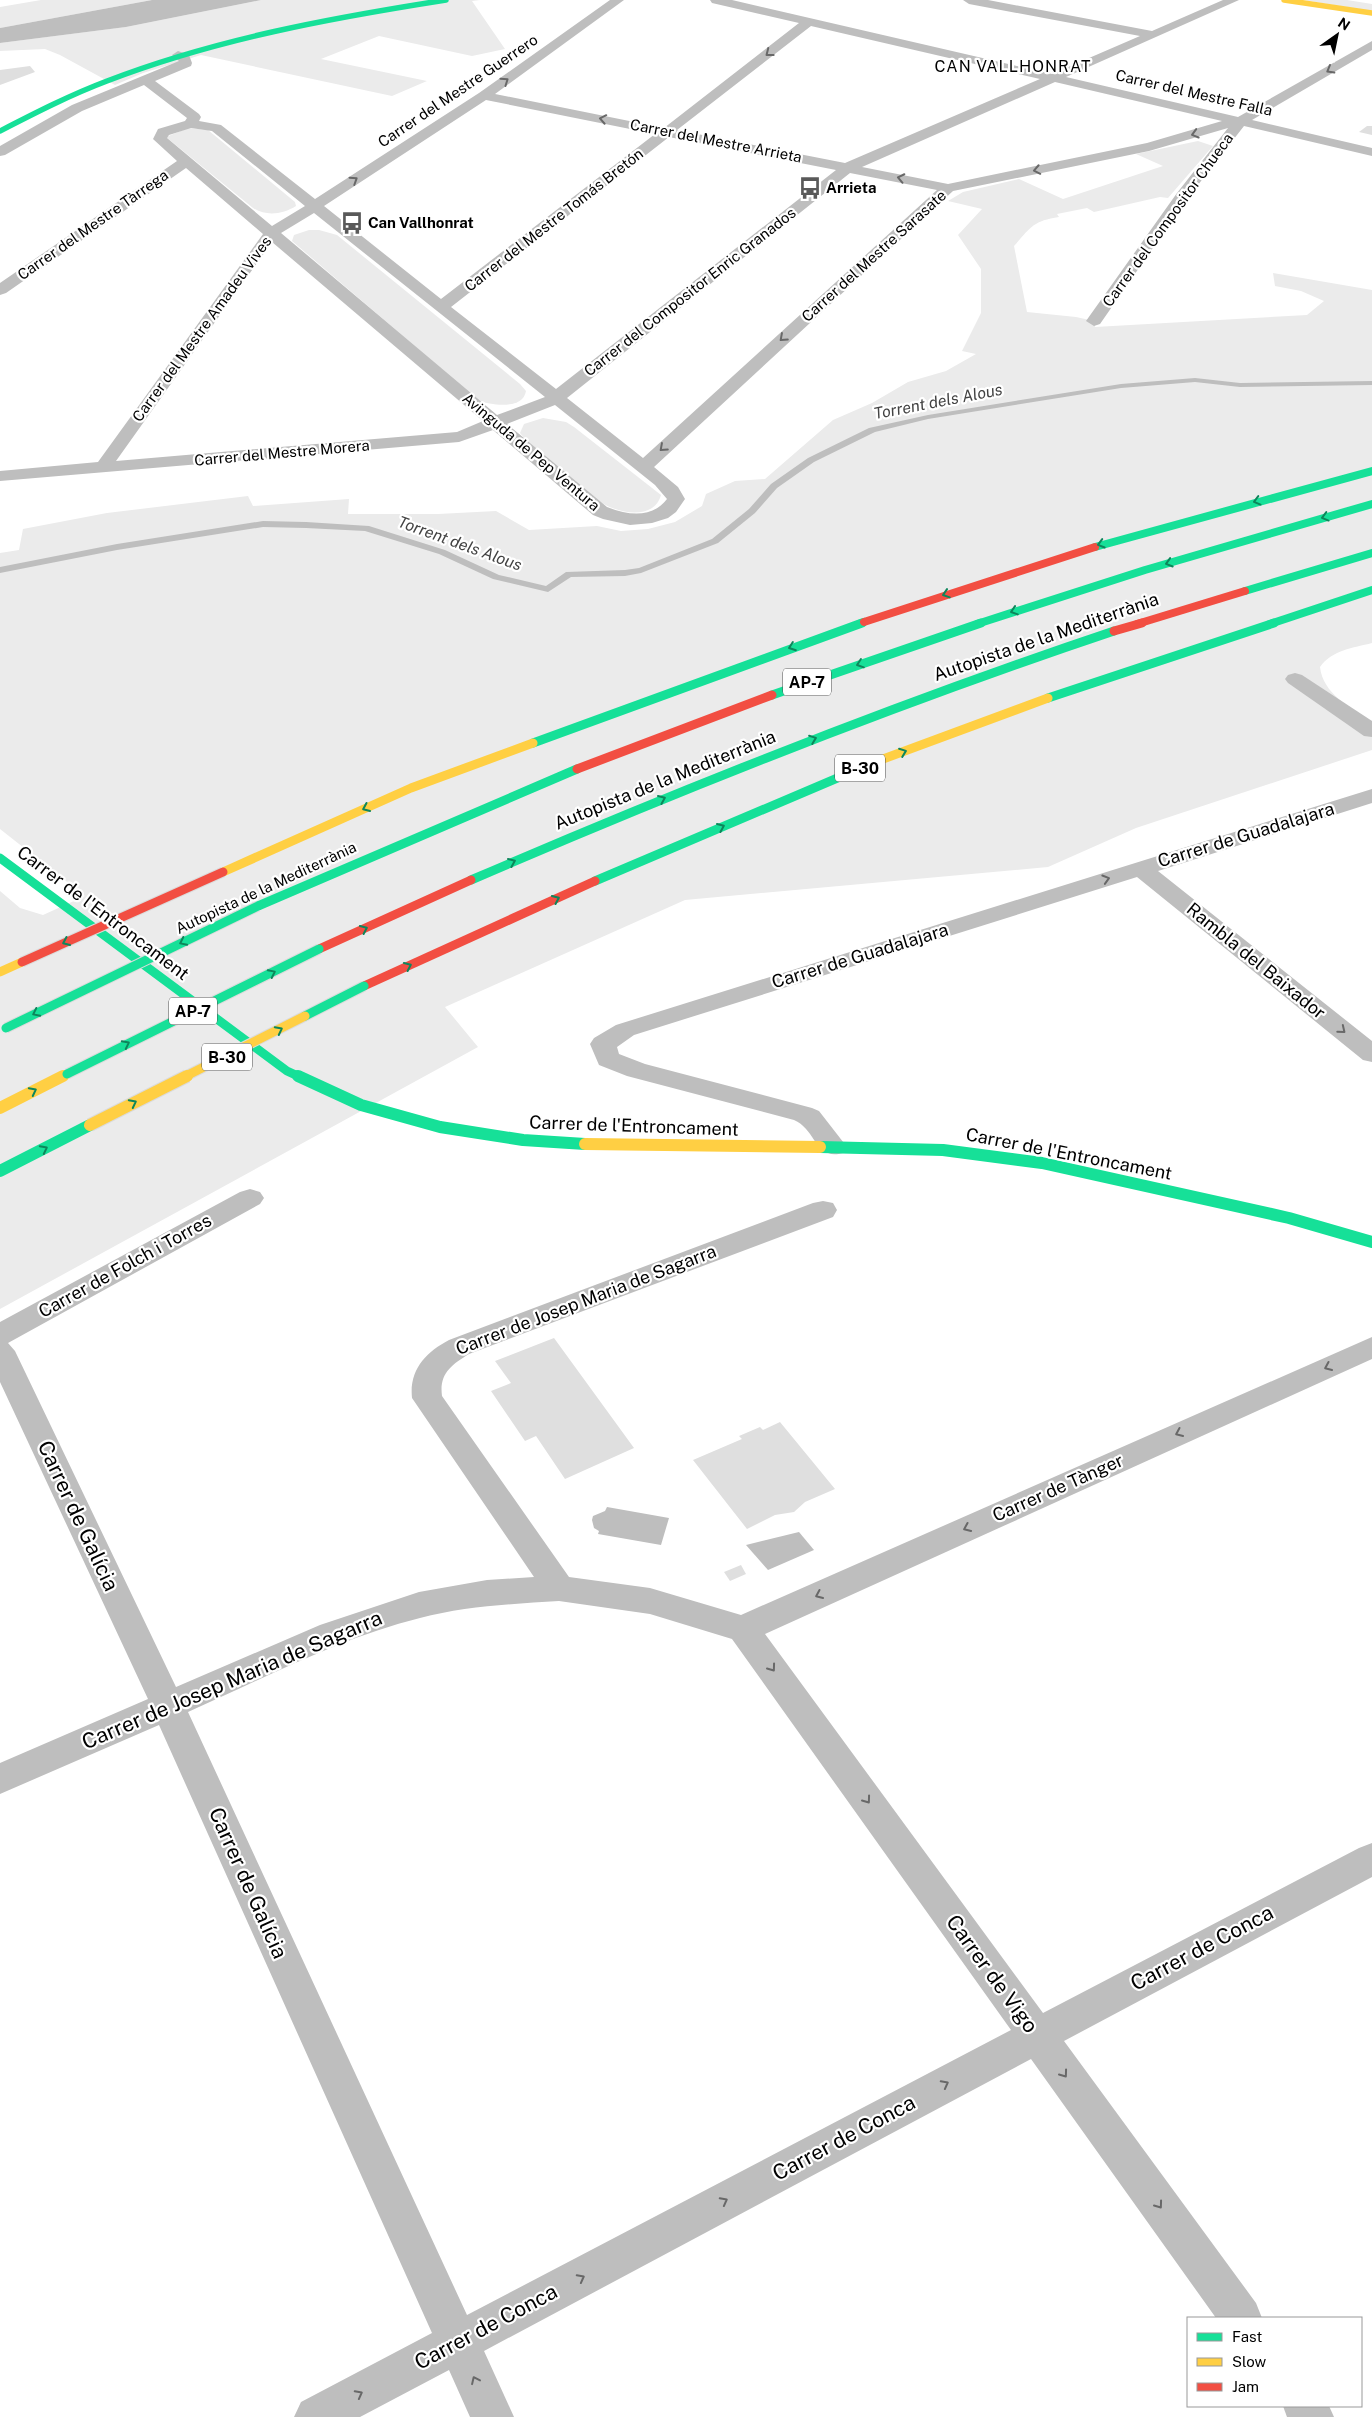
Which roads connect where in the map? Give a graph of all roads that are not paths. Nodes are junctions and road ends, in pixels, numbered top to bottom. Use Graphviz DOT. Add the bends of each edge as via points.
graph roads {
  1 [pos="446,0"];
  2 [pos="618,0"];
  3 [pos="716,0"];
  4 [pos="969,0"];
  5 [pos="1233,0"];
  6 [pos="1284,0"];
  7 [pos="1372,13"];
  8 [pos="807,23"];
  9 [pos="1154,34"];
  10 [pos="1372,45"];
  11 [pos="178,55"];
  12 [pos="1054,77"];
  13 [pos="147,81"];
  14 [pos="484,96"];
  15 [pos="1242,120"];
  16 [pos="191,124"];
  17 [pos="0,131"];
  18 [pos="668,131"];
  19 [pos="0,152"];
  20 [pos="1372,152"];
  21 [pos="186,161"];
  22 [pos="849,167"];
  23 [pos="948,188"];
  24 [pos="314,206"];
  25 [pos="271,232"];
  26 [pos="0,290"];
  27 [pos="442,306"];
  28 [pos="1094,321"];
  29 [pos="556,398"];
  30 [pos="495,423"];
  31 [pos="105,467"];
  32 [pos="643,467"];
  33 [pos="1372,471"];
  34 [pos="0,476"];
  35 [pos="1372,504"];
  36 [pos="1372,553"];
  37 [pos="1372,590"];
  38 [pos="1294,679"];
  39 [pos="1372,731"];
  40 [pos="1372,796"];
  41 [pos="0,858"];
  42 [pos="1140,868"];
  43 [pos="22,962"];
  44 [pos="0,968"];
  45 [pos="0,972"];
  46 [pos="3,1029"];
  47 [pos="1372,1054"];
  48 [pos="0,1108"];
  49 [pos="834,1147"];
  50 [pos="0,1171"];
  51 [pos="250,1198"];
  52 [pos="823,1210"];
  53 [pos="1339,1231"];
  54 [pos="1372,1234"];
  55 [pos="1372,1242"];
  56 [pos="0,1335"];
  57 [pos="1372,1347"];
  58 [pos="0,1351"];
  59 [pos="559,1588"];
  60 [pos="743,1629"];
  61 [pos="167,1704"];
  62 [pos="0,1779"];
  63 [pos="1372,1859"];
  64 [pos="1037,2036"];
  65 [pos="1240,2317"];
  66 [pos="457,2343"];
  67 [pos="316,2417"];
  68 [pos="492,2417"];
  1 -- 11 [label="main road" via="318,21"];
  14 -- 2 [label="street, Carrer del Mestre Guerrero, one-way"];
  3 -- 8 [label="street, Carrer del Mestre Falla"];
  4 -- 9 [label="street"];
  5 -- 9 [label="street, Carrer del Compositor Enric Granados"];
  6 -- 7 [label="main road"];
  8 -- 12 [label="street, Carrer del Mestre Falla"];
  8 -- 18 [label="street, Carrer del Mestre Tomás Bretón, one-way"];
  9 -- 12 [label="street, Carrer del Compositor Enric Granados"];
  10 -- 15 [label="street, Carrer del Compositor Chueca, one-way"];
  11 -- 13 [label="street" via="186,63"];
  11 -- 17 [label="main road" via="79,92"];
  12 -- 15 [label="street, Carrer del Mestre Falla"];
  12 -- 22 [label="street, Carrer del Compositor Enric Granados"];
  13 -- 16 [label="street" via="194,117"];
  13 -- 19 [label="street" via="77,108"];
  18 -- 14 [label="street, Carrer del Mestre Arrieta, one-way"];
  24 -- 14 [label="street, Carrer del Mestre Guerrero, one-way"];
  15 -- 20 [label="street, Carrer del Mestre Falla"];
  15 -- 23 [label="street, Carrer del Mestre Sarasate, one-way" via="1150,147"];
  15 -- 28 [label="street, Carrer del Compositor Chueca" via="1182,196"];
  16 -- 21 [label="street, Avinguda de Pep Ventura" via="160,135 160,139"];
  16 -- 24 [label="street, Avinguda de Pep Ventura" via="216,128"];
  18 -- 22 [label="street, Carrer del Mestre Arrieta"];
  18 -- 27 [label="street, Carrer del Mestre Tomás Bretón"];
  21 -- 25 [label="street, Avinguda de Pep Ventura"];
  21 -- 26 [label="street, Carrer del Mestre Tàrrega"];
  23 -- 22 [label="street, Carrer del Mestre Arrieta, one-way"];
  22 -- 29 [label="street, Carrer del Compositor Enric Granados"];
  23 -- 32 [label="street, Carrer del Mestre Sarasate, one-way"];
  24 -- 25 [label="street, Carrer del Mestre Amadeu Vives"];
  24 -- 27 [label="street, Avinguda de Pep Ventura"];
  25 -- 30 [label="street, Avinguda de Pep Ventura"];
  25 -- 31 [label="street, Carrer del Mestre Amadeu Vives"];
  27 -- 29 [label="street, Avinguda de Pep Ventura"];
  29 -- 30 [label="street, Carrer del Mestre Morera"];
  29 -- 32 [label="street, Avinguda de Pep Ventura"];
  30 -- 31 [label="street, Carrer del Mestre Morera" via="459,437"];
  30 -- 32 [label="street, Avinguda de Pep Ventura" via="611,517 643,520 671,508 676,500 672,491"];
  31 -- 34 [label="street, Carrer del Mestre Morera"];
  33 -- 43 [label="main road, one-way, bridge" via="1093,547 829,633 411,788"];
  35 -- 46 [label="main road, Autopista de la Mediterrània / AP-7, one-way, bridge" via="1041,602 656,737 258,906"];
  48 -- 36 [label="main road, Autopista de la Mediterrània / AP-7, one-way, bridge" via="467,880 741,766 910,702 1125,628"];
  50 -- 37 [label="main road, B-30, one-way, bridge" via="364,986 686,841 853,771 1003,714 1156,659"];
  38 -- 39 [label="street"];
  40 -- 42 [label="street, Carrer de Guadalajara"];
  41 -- 49 [label="main road, Carrer de l'Entroncament" via="287,1071 317,1088 359,1104 404,1118 522,1140 642,1146"];
  42 -- 47 [label="street, Rambla del Baixador, one-way"];
  49 -- 42 [label="street, Carrer de Guadalajara, one-way" via="810,1117 636,1070 608,1059 603,1044 625,1030"];
  43 -- 44 [label="main road"];
  43 -- 45 [label="main road"];
  49 -- 53 [label="main road, Carrer de l'Entroncament" via="887,1147 997,1156 1079,1170"];
  51 -- 56 [label="street, Carrer de Folch i Torres"];
  52 -- 59 [label="street, Carrer de Josep Maria de Sagarra" via="459,1347 442,1356 430,1371 425,1387 427,1398"];
  53 -- 54 [label="main road, Carrer de l'Entroncament"];
  53 -- 55 [label="main road, Carrer de l'Entroncament"];
  57 -- 60 [label="street, Carrer de Tànger, one-way"];
  58 -- 61 [label="street, Carrer de Galícia"];
  59 -- 60 [label="street, Carrer de Josep Maria de Sagarra" via="650,1602"];
  59 -- 61 [label="street, Carrer de Josep Maria de Sagarra" via="487,1593 419,1605 332,1634"];
  60 -- 64 [label="street, Carrer de Vigo, one-way"];
  61 -- 62 [label="street, Carrer de Josep Maria de Sagarra"];
  61 -- 66 [label="street, Carrer de Galícia"];
  63 -- 64 [label="street, Carrer de Conca"];
  64 -- 65 [label="street, Carrer de Vigo, one-way"];
  66 -- 64 [label="street, Carrer de Conca, one-way"];
  67 -- 66 [label="street, Carrer de Conca, one-way"];
  68 -- 66 [label="street, Carrer de Galícia, one-way"];
}
